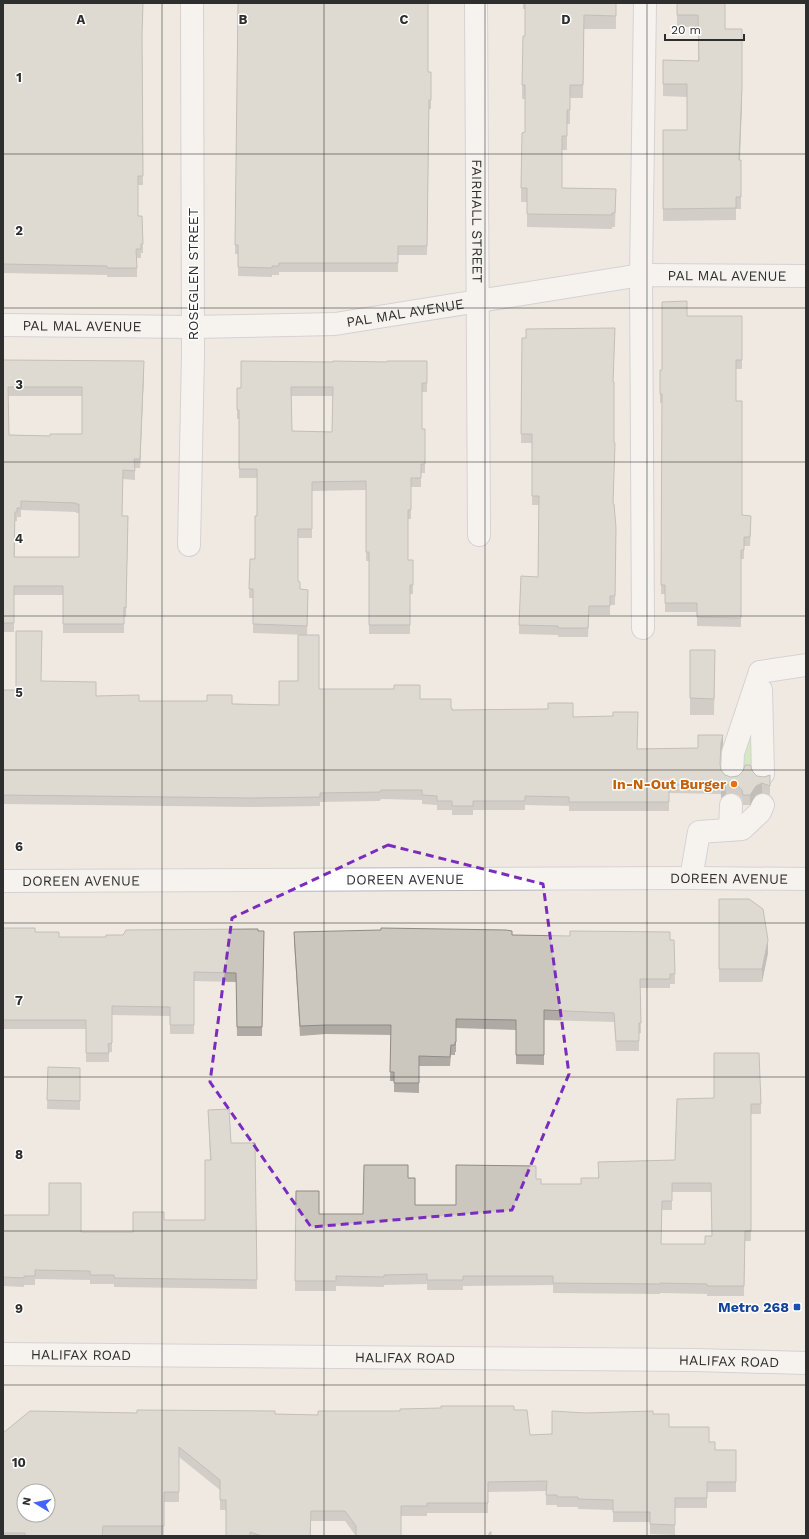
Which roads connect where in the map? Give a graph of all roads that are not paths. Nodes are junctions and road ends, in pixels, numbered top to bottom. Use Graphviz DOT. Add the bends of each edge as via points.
graph roads {
  1 [pos="192,3"];
  2 [pos="476,3"];
  3 [pos="645,3"];
  4 [pos="641,275"];
  5 [pos="806,276"];
  6 [pos="477,302"];
  7 [pos="3,326"];
  8 [pos="192,327"];
  9 [pos="479,535"];
  10 [pos="189,545"];
  11 [pos="642,628"];
  12 [pos="806,664"];
  13 [pos="760,672"];
  14 [pos="732,774"];
  15 [pos="763,774"];
  16 [pos="731,805"];
  17 [pos="763,805"];
  18 [pos="730,830"];
  19 [pos="691,878"];
  20 [pos="806,879"];
  21 [pos="3,881"];
  22 [pos="3,1354"];
  23 [pos="806,1363"];
  1 -- 8 [label="street, ROSEGLEN STREET"];
  2 -- 6 [label="street, FAIRHALL STREET"];
  3 -- 4 [label="street"];
  4 -- 5 [label="street, PAL MAL AVENUE"];
  4 -- 6 [label="street, PAL MAL AVENUE"];
  4 -- 11 [label="street"];
  6 -- 8 [label="street, PAL MAL AVENUE" via="335,324"];
  6 -- 9 [label="street, FAIRHALL STREET"];
  7 -- 8 [label="street, PAL MAL AVENUE"];
  8 -- 10 [label="street, ROSEGLEN STREET"];
  12 -- 13 [label="street"];
  13 -- 14 [label="street" via="733,753"];
  13 -- 15 [label="street"];
  16 -- 18 [label="street"];
  17 -- 18 [label="street" via="760,812 742,829"];
  18 -- 19 [label="street" via="699,832"];
  19 -- 20 [label="street, DOREEN AVENUE"];
  19 -- 21 [label="street, DOREEN AVENUE"];
  22 -- 23 [label="street, HALIFAX ROAD"];
}
